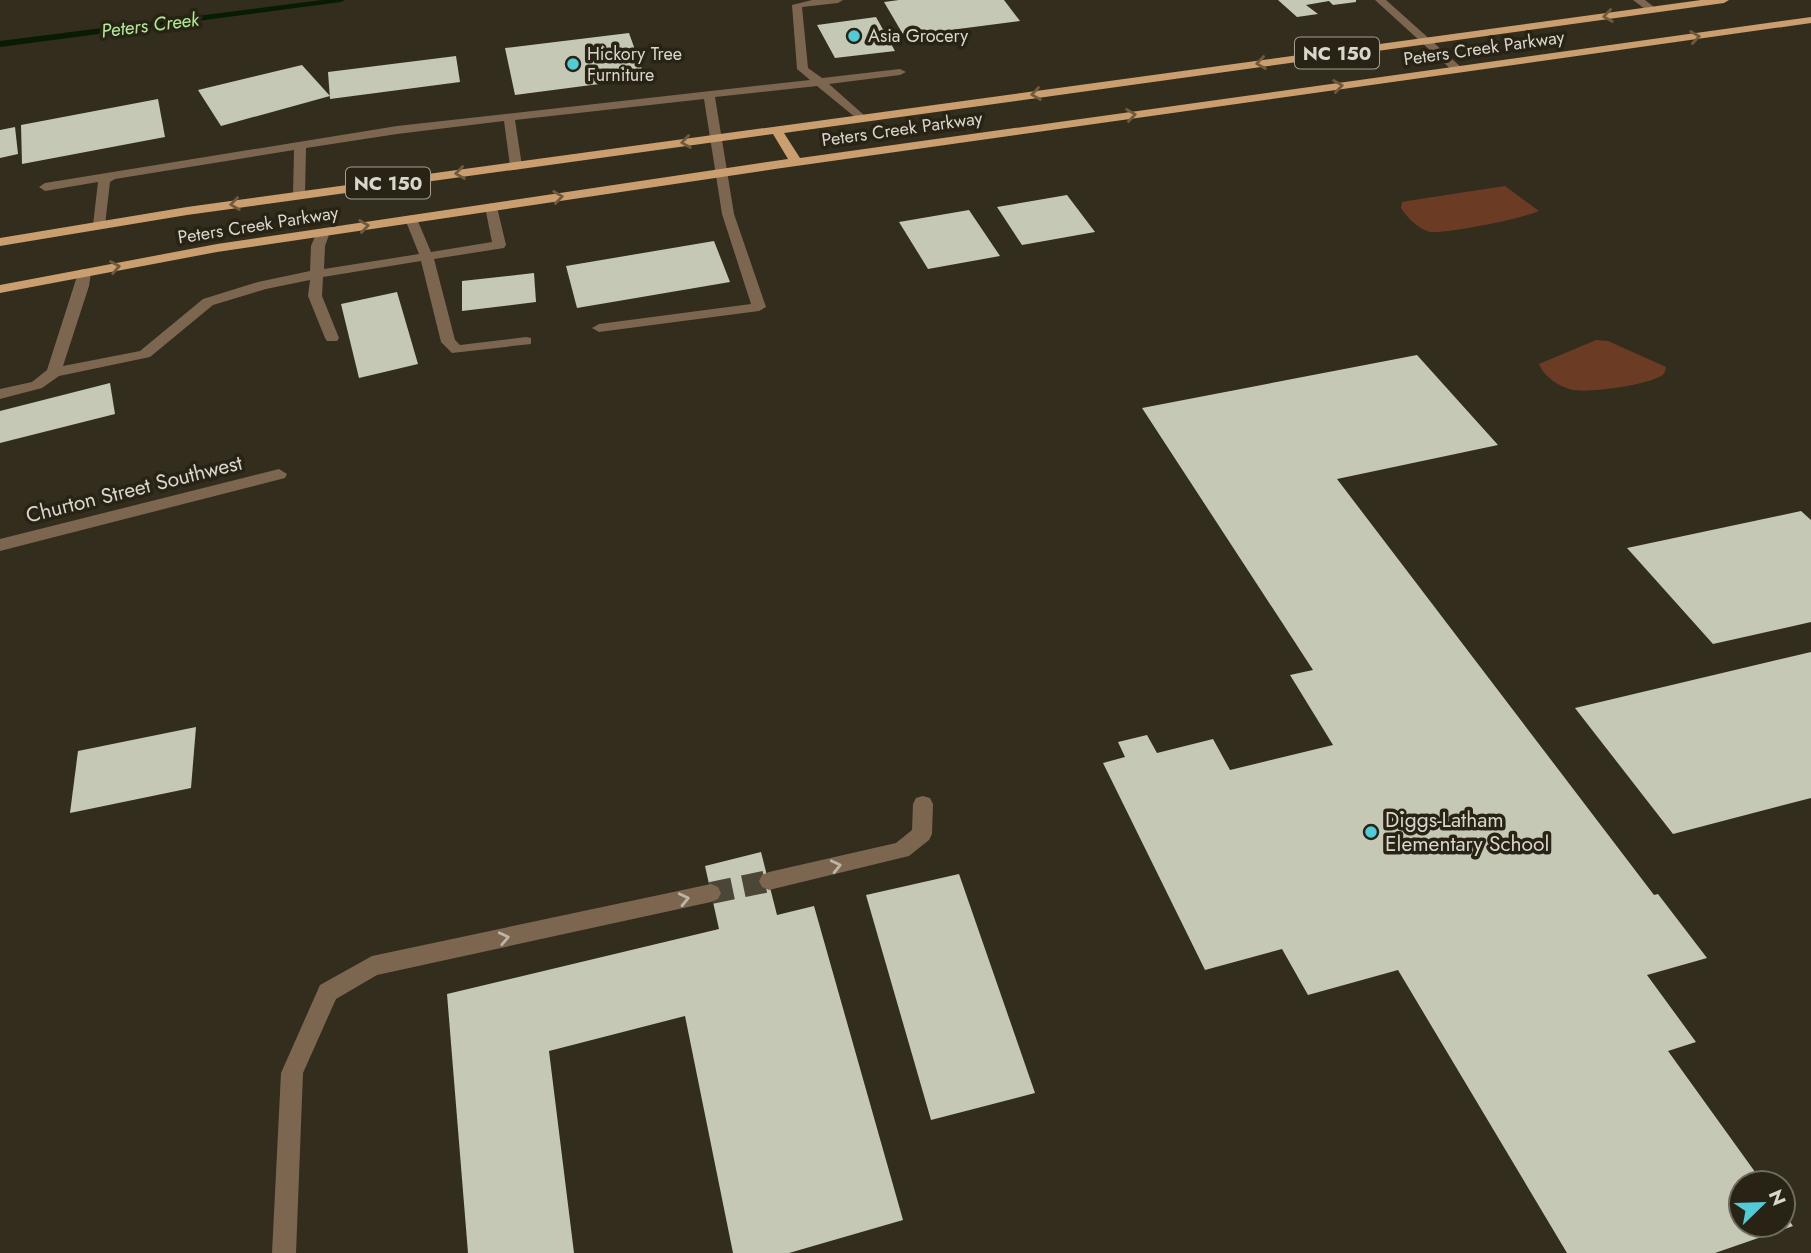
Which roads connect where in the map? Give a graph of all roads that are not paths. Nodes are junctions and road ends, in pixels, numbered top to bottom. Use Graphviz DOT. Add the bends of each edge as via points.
graph roads {
  1 [pos="838,0"];
  2 [pos="1380,0"];
  3 [pos="1638,0"];
  4 [pos="1724,0"];
  5 [pos="1653,10"];
  6 [pos="1811,20"];
  7 [pos="1423,41"];
  8 [pos="1458,70"];
  9 [pos="900,72"];
  10 [pos="820,82"];
  11 [pos="709,95"];
  12 [pos="509,118"];
  13 [pos="861,118"];
  14 [pos="777,130"];
  15 [pos="714,138"];
  16 [pos="300,145"];
  17 [pos="796,162"];
  18 [pos="516,166"];
  19 [pos="720,173"];
  20 [pos="111,176"];
  21 [pos="45,187"];
  22 [pos="299,195"];
  23 [pos="491,207"];
  24 [pos="411,219"];
  25 [pos="99,225"];
  26 [pos="323,232"];
  27 [pos="0,242"];
  28 [pos="427,257"];
  29 [pos="84,273"];
  30 [pos="317,274"];
  31 [pos="0,289"];
  32 [pos="599,328"];
  33 [pos="332,338"];
  34 [pos="526,341"];
  35 [pos="54,372"];
  36 [pos="0,394"];
  37 [pos="279,474"];
  38 [pos="0,545"];
  39 [pos="923,803"];
  40 [pos="769,881"];
  41 [pos="711,893"];
  42 [pos="284,1253"];
  1 -- 10 [label="street" via="797,5 803,69"];
  2 -- 7 [label="street"];
  3 -- 5 [label="street"];
  4 -- 5 [label="main road, Peters Creek Parkway / NC 150"];
  5 -- 7 [label="main road, Peters Creek Parkway / NC 150, one-way"];
  8 -- 6 [label="main road, Peters Creek Parkway / NC 150, one-way"];
  7 -- 8 [label="street"];
  7 -- 13 [label="main road, Peters Creek Parkway / NC 150, one-way"];
  17 -- 8 [label="main road, Peters Creek Parkway / NC 150, one-way"];
  9 -- 10 [label="street"];
  10 -- 11 [label="street"];
  10 -- 13 [label="street"];
  11 -- 12 [label="street"];
  11 -- 15 [label="street"];
  12 -- 16 [label="street"];
  12 -- 18 [label="street"];
  13 -- 14 [label="main road, Peters Creek Parkway / NC 150"];
  14 -- 15 [label="main road, Peters Creek Parkway / NC 150"];
  14 -- 17 [label="main road"];
  15 -- 18 [label="main road, Peters Creek Parkway / NC 150, one-way"];
  15 -- 19 [label="street"];
  16 -- 20 [label="street"];
  16 -- 22 [label="street"];
  17 -- 19 [label="main road, Peters Creek Parkway / NC 150"];
  18 -- 22 [label="main road, Peters Creek Parkway / NC 150, one-way"];
  23 -- 19 [label="main road, Peters Creek Parkway / NC 150, one-way"];
  19 -- 32 [label="street" via="759,307"];
  20 -- 21 [label="street"];
  20 -- 25 [label="street" via="104,181"];
  22 -- 25 [label="main road, Peters Creek Parkway / NC 150, one-way"];
  23 -- 24 [label="main road, Peters Creek Parkway / NC 150"];
  23 -- 28 [label="street" via="499,246"];
  26 -- 24 [label="main road, Peters Creek Parkway / NC 150, one-way"];
  24 -- 28 [label="street"];
  25 -- 27 [label="main road, Peters Creek Parkway / NC 150"];
  29 -- 26 [label="main road, Peters Creek Parkway / NC 150, one-way"];
  26 -- 30 [label="street"];
  28 -- 30 [label="street"];
  28 -- 34 [label="street" via="448,342 457,350"];
  29 -- 31 [label="main road, Peters Creek Parkway / NC 150"];
  29 -- 35 [label="street"];
  30 -- 33 [label="street" via="315,296"];
  30 -- 35 [label="street" via="208,302 145,354"];
  35 -- 36 [label="street" via="37,385"];
  37 -- 38 [label="street, Churton Street Southwest"];
  40 -- 39 [label="street, one-way" via="902,850 922,834"];
  42 -- 41 [label="street, one-way" via="292,1073 328,992 372,966"];
}
